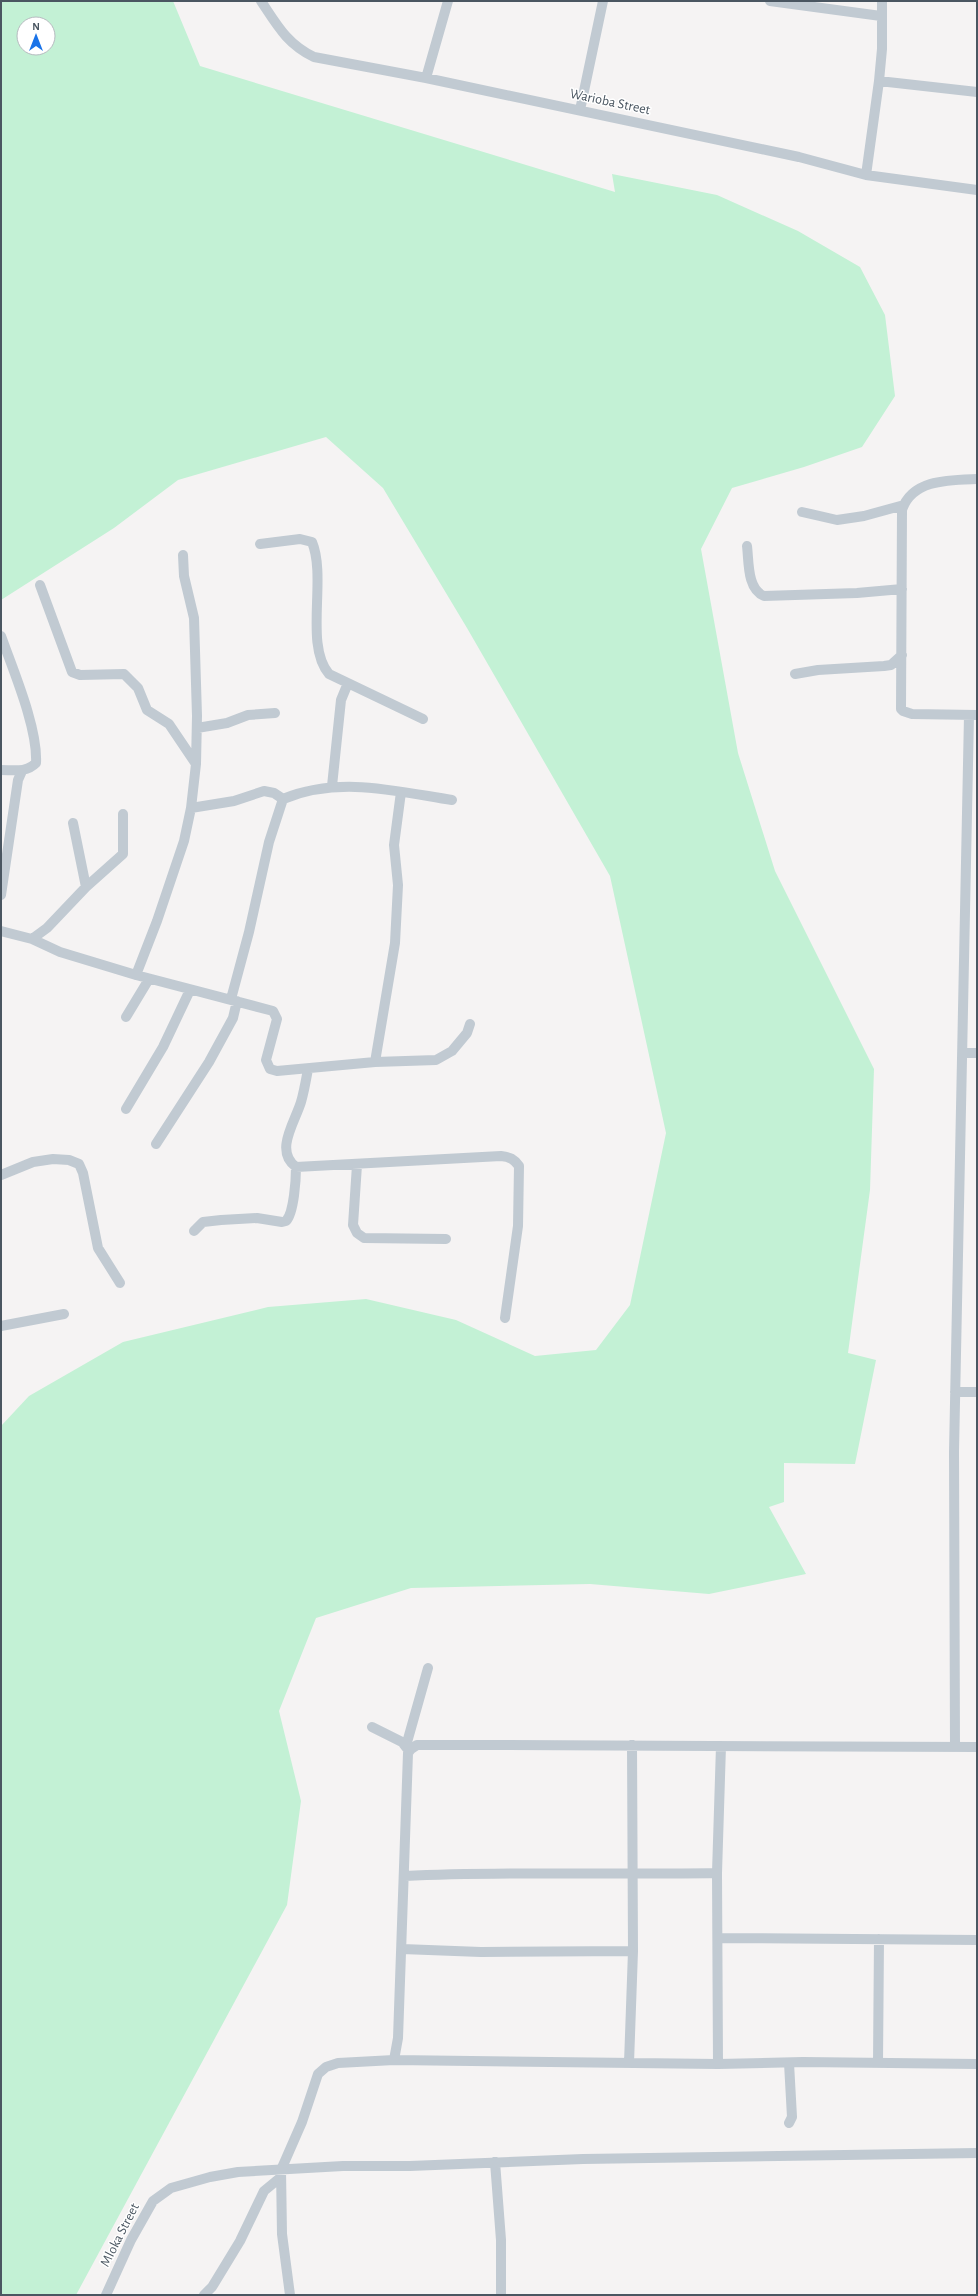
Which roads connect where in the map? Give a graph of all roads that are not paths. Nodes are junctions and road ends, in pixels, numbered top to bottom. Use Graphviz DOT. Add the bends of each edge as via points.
graph roads {
  1 [pos="261,1"];
  2 [pos="448,1"];
  3 [pos="603,1"];
  4 [pos="770,1"];
  5 [pos="882,1"];
  6 [pos="881,16"];
  7 [pos="426,78"];
  8 [pos="879,81"];
  9 [pos="977,92"];
  10 [pos="580,110"];
  11 [pos="866,175"];
  12 [pos="977,190"];
  13 [pos="977,479"];
  14 [pos="904,505"];
  15 [pos="802,512"];
  16 [pos="260,544"];
  17 [pos="747,546"];
  18 [pos="183,555"];
  19 [pos="40,585"];
  20 [pos="902,589"];
  21 [pos="1,636"];
  22 [pos="902,655"];
  23 [pos="795,674"];
  24 [pos="348,683"];
  25 [pos="275,713"];
  26 [pos="973,715"];
  27 [pos="423,719"];
  28 [pos="196,728"];
  29 [pos="196,764"];
  30 [pos="1,770"];
  31 [pos="22,771"];
  32 [pos="332,786"];
  33 [pos="401,792"];
  34 [pos="283,799"];
  35 [pos="452,800"];
  36 [pos="191,808"];
  37 [pos="123,814"];
  38 [pos="73,823"];
  39 [pos="86,887"];
  40 [pos="1,895"];
  41 [pos="1,931"];
  42 [pos="32,939"];
  43 [pos="136,975"];
  44 [pos="149,979"];
  45 [pos="190,990"];
  46 [pos="234,1000"];
  47 [pos="126,1017"];
  48 [pos="470,1024"];
  49 [pos="963,1053"];
  50 [pos="977,1053"];
  51 [pos="375,1062"];
  52 [pos="308,1069"];
  53 [pos="126,1109"];
  54 [pos="156,1144"];
  55 [pos="357,1165"];
  56 [pos="296,1167"];
  57 [pos="1,1175"];
  58 [pos="194,1231"];
  59 [pos="446,1239"];
  60 [pos="120,1283"];
  61 [pos="64,1314"];
  62 [pos="505,1318"];
  63 [pos="1,1326"];
  64 [pos="955,1392"];
  65 [pos="977,1392"];
  66 [pos="428,1668"];
  67 [pos="372,1727"];
  68 [pos="632,1745"];
  69 [pos="721,1746"];
  70 [pos="955,1747"];
  71 [pos="977,1747"];
  72 [pos="408,1748"];
  73 [pos="718,1873"];
  74 [pos="633,1874"];
  75 [pos="405,1876"];
  76 [pos="719,1938"];
  77 [pos="879,1939"];
  78 [pos="977,1940"];
  79 [pos="402,1949"];
  80 [pos="632,1951"];
  81 [pos="394,2060"];
  82 [pos="789,2062"];
  83 [pos="629,2063"];
  84 [pos="878,2063"];
  85 [pos="718,2064"];
  86 [pos="977,2064"];
  87 [pos="789,2123"];
  88 [pos="977,2153"];
  89 [pos="495,2162"];
  90 [pos="281,2173"];
  91 [pos="109,2294"];
  92 [pos="204,2295"];
  93 [pos="290,2295"];
  94 [pos="500,2295"];
  1 -- 7 [label="street, Warioba Street" via="288,40 298,49 314,57"];
  2 -- 7 [label="street"];
  3 -- 10 [label="street"];
  4 -- 6 [label="street"];
  5 -- 6 [label="street"];
  6 -- 8 [label="street" via="882,49"];
  7 -- 10 [label="street, Warioba Street"];
  8 -- 9 [label="street"];
  8 -- 11 [label="street"];
  10 -- 11 [label="street, Warioba Street" via="800,157"];
  11 -- 12 [label="street, Warioba Street"];
  13 -- 14 [label="street" via="939,481 912,492"];
  14 -- 15 [label="street" via="837,520"];
  14 -- 20 [label="street"];
  16 -- 24 [label="street" via="300,539 312,542 316,559 320,659 329,674"];
  17 -- 20 [label="street" via="752,584 764,596"];
  18 -- 28 [label="street" via="184,576 194,618"];
  19 -- 29 [label="street" via="72,672 80,675 124,674 138,688 147,710 170,724"];
  20 -- 22 [label="street"];
  21 -- 31 [label="street" via="36,743 36,763"];
  22 -- 23 [label="street" via="884,666"];
  22 -- 26 [label="street" via="902,712"];
  24 -- 27 [label="street"];
  24 -- 32 [label="street" via="341,700"];
  25 -- 28 [label="street" via="248,715 227,724"];
  26 -- 49 [label="street"];
  28 -- 29 [label="street"];
  29 -- 36 [label="street"];
  30 -- 31 [label="street"];
  31 -- 40 [label="street" via="18,780"];
  32 -- 33 [label="street" via="363,786"];
  32 -- 34 [label="street"];
  33 -- 35 [label="street"];
  33 -- 51 [label="street" via="394,845 398,885 393,961"];
  34 -- 36 [label="street" via="274,793 264,791 234,801"];
  34 -- 46 [label="street" via="269,842"];
  36 -- 43 [label="street" via="184,841"];
  37 -- 39 [label="street" via="123,854"];
  38 -- 39 [label="street"];
  39 -- 42 [label="street" via="47,928"];
  41 -- 42 [label="street"];
  42 -- 43 [label="street" via="60,952"];
  43 -- 44 [label="street"];
  44 -- 45 [label="street"];
  44 -- 47 [label="street"];
  45 -- 46 [label="street"];
  45 -- 53 [label="street" via="163,1047"];
  46 -- 52 [label="street" via="266,1008 275,1014 277,1019 266,1060 270,1069"];
  46 -- 54 [label="street" via="233,1018 209,1062"];
  48 -- 51 [label="street" via="460,1042 445,1057 436,1060"];
  49 -- 50 [label="street"];
  49 -- 64 [label="street"];
  51 -- 52 [label="street"];
  52 -- 56 [label="street" via="301,1102 287,1139 286,1155"];
  55 -- 56 [label="street"];
  55 -- 59 [label="street" via="353,1225 364,1238"];
  55 -- 62 [label="street" via="501,1156 516,1161 518,1226"];
  56 -- 58 [label="street" via="291,1212 286,1221 258,1218 221,1220 203,1222"];
  57 -- 60 [label="street" via="33,1162 69,1160 79,1164 98,1248"];
  61 -- 63 [label="street"];
  64 -- 65 [label="street"];
  64 -- 70 [label="street"];
  66 -- 72 [label="street"];
  67 -- 72 [label="street" via="397,1739"];
  68 -- 69 [label="street"];
  68 -- 72 [label="street" via="417,1745"];
  68 -- 74 [label="street"];
  69 -- 70 [label="street"];
  69 -- 73 [label="street"];
  70 -- 71 [label="street"];
  72 -- 75 [label="street"];
  73 -- 74 [label="street"];
  73 -- 76 [label="street"];
  74 -- 75 [label="street" via="481,1872"];
  74 -- 80 [label="street"];
  75 -- 79 [label="street"];
  76 -- 77 [label="street"];
  76 -- 85 [label="street"];
  77 -- 78 [label="street"];
  77 -- 84 [label="street"];
  79 -- 80 [label="street" via="481,1952"];
  79 -- 81 [label="street" via="398,2038"];
  80 -- 83 [label="street"];
  81 -- 83 [label="street"];
  81 -- 90 [label="street" via="338,2063 326,2067 318,2074"];
  82 -- 84 [label="street"];
  82 -- 85 [label="street"];
  82 -- 87 [label="street" via="792,2117"];
  83 -- 85 [label="street"];
  84 -- 86 [label="street"];
  88 -- 89 [label="street, Mloka Street"];
  89 -- 90 [label="street, Mloka Street"];
  89 -- 94 [label="street" via="500,2240"];
  90 -- 91 [label="street, Mloka Street" via="238,2172 171,2188 153,2201 131,2240"];
  90 -- 92 [label="street" via="264,2191 240,2241 212,2287"];
  90 -- 93 [label="street" via="282,2234"];
}
